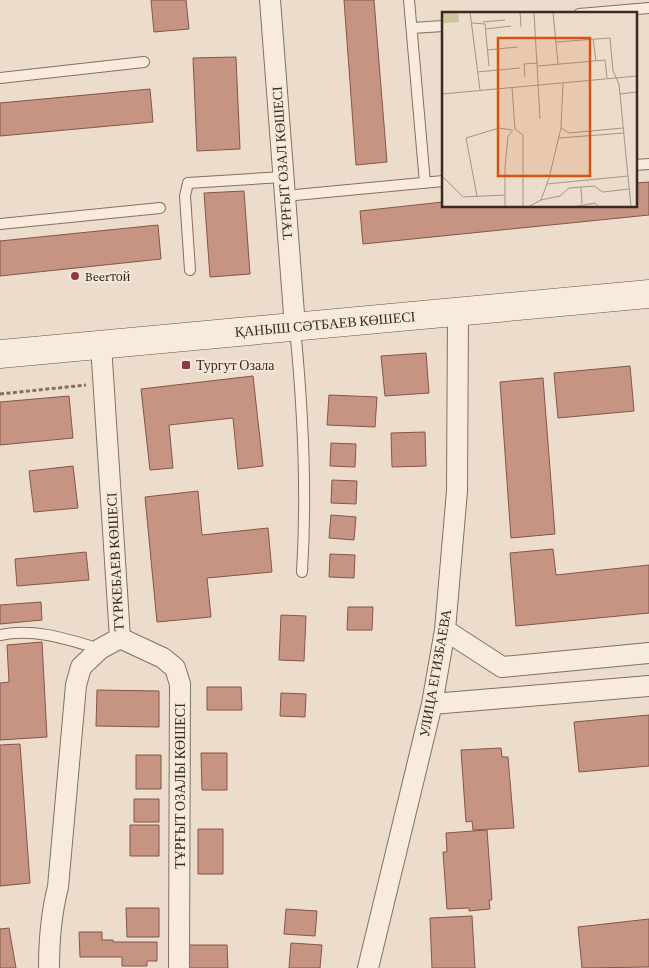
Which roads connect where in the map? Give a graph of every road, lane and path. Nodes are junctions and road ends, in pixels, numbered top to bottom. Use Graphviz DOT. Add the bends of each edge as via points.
graph roads {
  1 [pos="270,0"];
  2 [pos="409,0"];
  3 [pos="649,8"];
  4 [pos="602,12"];
  5 [pos="442,26"];
  6 [pos="412,28"];
  7 [pos="144,62"];
  8 [pos="0,78"];
  9 [pos="649,164"];
  10 [pos="636,165"];
  11 [pos="442,181"];
  12 [pos="425,183"];
  13 [pos="284,186"];
  14 [pos="160,208"];
  15 [pos="0,224"];
  16 [pos="190,270"];
  17 [pos="649,294"];
  18 [pos="458,312"];
  19 [pos="295,327"];
  20 [pos="101,345"];
  21 [pos="0,354"];
  22 [pos="104,384"];
  23 [pos="0,394"];
  24 [pos="302,572"];
  25 [pos="445,630"];
  26 [pos="0,634"];
  27 [pos="120,638"];
  28 [pos="100,649"];
  29 [pos="649,653"];
  30 [pos="502,667"];
  31 [pos="649,686"];
  32 [pos="504,698"];
  33 [pos="432,704"];
  34 [pos="49,968"];
  35 [pos="179,968"];
  36 [pos="368,968"];
  1 -- 13 [label="street, ТҰРҒЫТ ОЗАЛ КӨШЕСІ"];
  2 -- 6 [label="lane"];
  3 -- 4 [label="lane"];
  5 -- 6 [label="lane"];
  6 -- 12 [label="lane"];
  7 -- 8 [label="lane"];
  9 -- 10 [label="lane"];
  11 -- 12 [label="lane"];
  12 -- 13 [label="lane"];
  13 -- 16 [label="lane" via="188,184 185,196"];
  13 -- 19 [label="street, ТҰРҒЫТ ОЗАЛ КӨШЕСІ"];
  14 -- 15 [label="lane"];
  17 -- 18 [label="main road, ҚАНЫШ СӘТБАЕВ КӨШЕСІ"];
  18 -- 19 [label="main road, ҚАНЫШ СӘТБАЕВ КӨШЕСІ"];
  18 -- 25 [label="street, УЛИЦА ЕГИЗБАЕВА" via="457,491"];
  19 -- 20 [label="main road, ҚАНЫШ СӘТБАЕВ КӨШЕСІ"];
  19 -- 24 [label="lane" via="304,460"];
  20 -- 21 [label="main road, ҚАНЫШ СӘТБАЕВ КӨШЕСІ"];
  20 -- 22 [label="street, ТҮРКЕБАЕВ КӨШЕСІ"];
  22 -- 23 [label="path"];
  22 -- 27 [label="street, ТҮРКЕБАЕВ КӨШЕСІ"];
  25 -- 30 [label="street"];
  25 -- 33 [label="street, УЛИЦА ЕГИЗБАЕВА"];
  26 -- 28 [label="lane" via="53,634"];
  27 -- 28 [label="street, ТҮРКЕБАЕВ КӨШЕСІ"];
  27 -- 35 [label="street, ТҰРҒЫТ ОЗАЛЫ КӨШЕСІ" via="163,658 175,668 180,684"];
  28 -- 34 [label="street, ТҮРКЕБАЕВ КӨШЕСІ" via="81,666 76,685 58,887 52,910"];
  29 -- 30 [label="street"];
  30 -- 32 [label="street"];
  31 -- 32 [label="street"];
  32 -- 33 [label="street"];
  33 -- 36 [label="street, УЛИЦА ЕГИЗБАЕВА"];
}
